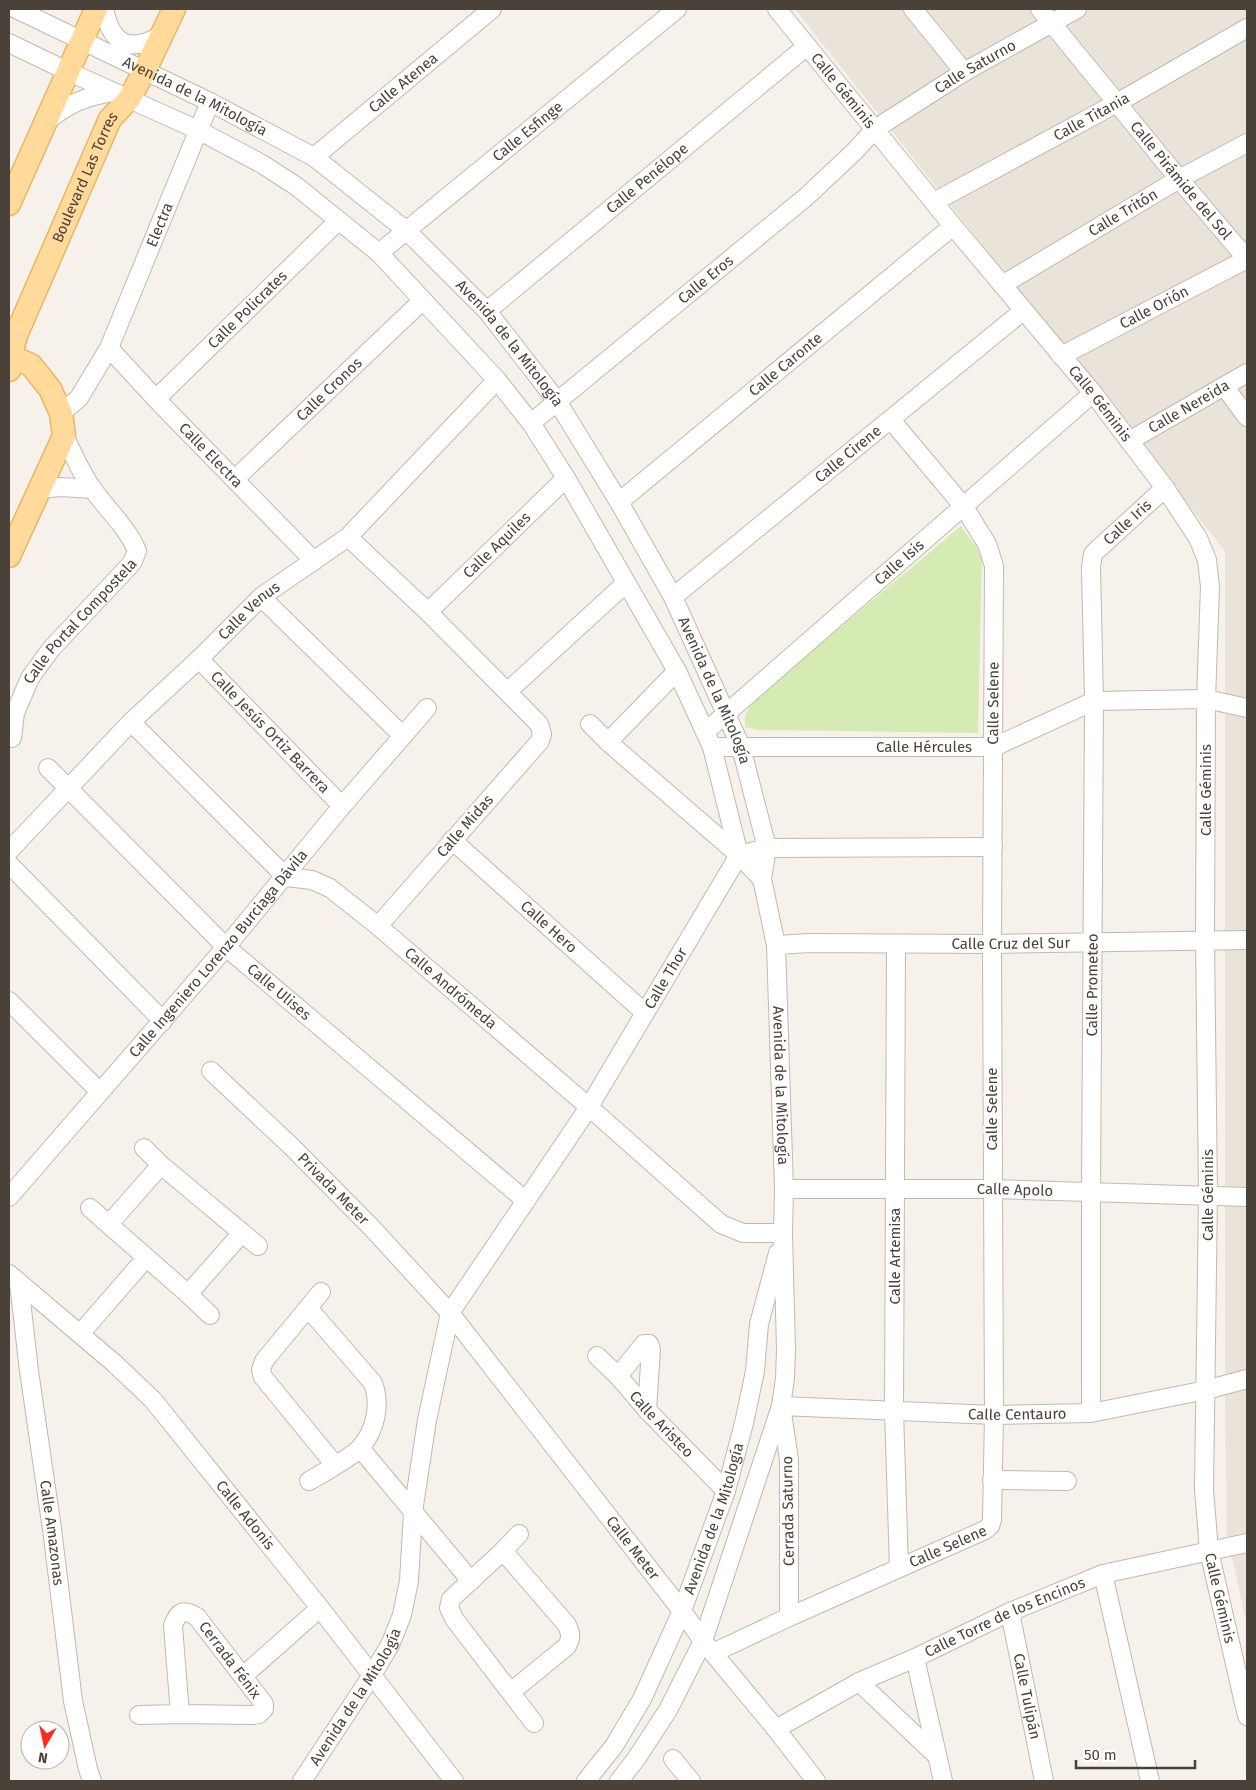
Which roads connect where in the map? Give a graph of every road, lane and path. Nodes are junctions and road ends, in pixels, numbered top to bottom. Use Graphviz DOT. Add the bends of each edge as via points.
graph roads {
  1 [pos="16,9"];
  2 [pos="96,9"];
  3 [pos="104,9"];
  4 [pos="174,9"];
  5 [pos="492,9"];
  6 [pos="677,9"];
  7 [pos="777,9"];
  8 [pos="913,9"];
  9 [pos="1040,9"];
  10 [pos="1077,9"];
  11 [pos="1051,23"];
  12 [pos="1247,28"];
  13 [pos="161,36"];
  14 [pos="82,40"];
  15 [pos="9,43"];
  16 [pos="807,46"];
  17 [pos="145,70"];
  18 [pos="67,71"];
  19 [pos="964,72"];
  20 [pos="121,95"];
  21 [pos="210,102"];
  22 [pos="1117,103"];
  23 [pos="46,122"];
  24 [pos="875,129"];
  25 [pos="198,130"];
  26 [pos="1247,143"];
  27 [pos="314,157"];
  28 [pos="1180,179"];
  29 [pos="934,202"];
  30 [pos="9,204"];
  31 [pos="338,221"];
  32 [pos="953,226"];
  33 [pos="407,231"];
  34 [pos="379,253"];
  35 [pos="1247,259"];
  36 [pos="1002,285"];
  37 [pos="423,300"];
  38 [pos="487,311"];
  39 [pos="1023,311"];
  40 [pos="109,348"];
  41 [pos="1061,356"];
  42 [pos="9,361"];
  43 [pos="1247,373"];
  44 [pos="497,380"];
  45 [pos="1224,386"];
  46 [pos="1093,393"];
  47 [pos="156,399"];
  48 [pos="557,401"];
  49 [pos="61,413"];
  50 [pos="1247,417"];
  51 [pos="891,420"];
  52 [pos="531,423"];
  53 [pos="64,436"];
  54 [pos="1129,441"];
  55 [pos="566,478"];
  56 [pos="235,479"];
  57 [pos="1166,488"];
  58 [pos="39,489"];
  59 [pos="93,489"];
  60 [pos="619,502"];
  61 [pos="964,507"];
  62 [pos="348,537"];
  63 [pos="11,544"];
  64 [pos="1092,558"];
  65 [pos="314,561"];
  66 [pos="626,583"];
  67 [pos="673,596"];
  68 [pos="261,597"];
  69 [pos="428,612"];
  70 [pos="199,659"];
  71 [pos="677,671"];
  72 [pos="508,691"];
  73 [pos="1206,699"];
  74 [pos="1094,701"];
  75 [pos="427,708"];
  76 [pos="1247,708"];
  77 [pos="726,714"];
  78 [pos="132,722"];
  79 [pos="590,724"];
  80 [pos="403,736"];
  81 [pos="12,738"];
  82 [pos="708,739"];
  83 [pos="608,742"];
  84 [pos="741,747"];
  85 [pos="994,747"];
  86 [pos="48,768"];
  87 [pos="69,789"];
  88 [pos="342,806"];
  89 [pos="452,840"];
  90 [pos="993,847"];
  91 [pos="767,848"];
  92 [pos="9,851"];
  93 [pos="739,855"];
  94 [pos="9,864"];
  95 [pos="286,877"];
  96 [pos="762,879"];
  97 [pos="378,926"];
  98 [pos="1205,940"];
  99 [pos="1247,940"];
  100 [pos="1092,942"];
  101 [pos="896,944"];
  102 [pos="992,944"];
  103 [pos="776,945"];
  104 [pos="226,948"];
  105 [pos="9,1001"];
  106 [pos="645,1013"];
  107 [pos="163,1021"];
  108 [pos="212,1071"];
  109 [pos="100,1092"];
  110 [pos="589,1108"];
  111 [pos="144,1148"];
  112 [pos="161,1165"];
  113 [pos="896,1188"];
  114 [pos="784,1189"];
  115 [pos="992,1190"];
  116 [pos="1091,1192"];
  117 [pos="1208,1195"];
  118 [pos="9,1197"];
  119 [pos="1247,1197"];
  120 [pos="526,1201"];
  121 [pos="90,1208"];
  122 [pos="109,1224"];
  123 [pos="242,1233"];
  124 [pos="783,1233"];
  125 [pos="258,1246"];
  126 [pos="146,1258"];
  127 [pos="14,1278"];
  128 [pos="321,1292"];
  129 [pos="188,1294"];
  130 [pos="308,1308"];
  131 [pos="450,1313"];
  132 [pos="210,1315"];
  133 [pos="80,1334"];
  134 [pos="597,1356"];
  135 [pos="618,1376"];
  136 [pos="1247,1379"];
  137 [pos="1206,1390"];
  138 [pos="782,1406"];
  139 [pos="648,1410"];
  140 [pos="894,1411"];
  141 [pos="1091,1413"];
  142 [pos="994,1415"];
  143 [pos="360,1448"];
  144 [pos="335,1465"];
  145 [pos="992,1480"];
  146 [pos="1067,1480"];
  147 [pos="309,1481"];
  148 [pos="726,1491"];
  149 [pos="413,1512"];
  150 [pos="519,1534"];
  151 [pos="1247,1543"];
  152 [pos="503,1551"];
  153 [pos="1209,1551"];
  154 [pos="899,1568"];
  155 [pos="1103,1574"];
  156 [pos="471,1581"];
  157 [pos="320,1608"];
  158 [pos="682,1611"];
  159 [pos="1010,1612"];
  160 [pos="789,1617"];
  161 [pos="708,1647"];
  162 [pos="915,1658"];
  163 [pos="372,1675"];
  164 [pos="243,1676"];
  165 [pos="859,1682"];
  166 [pos="512,1692"];
  167 [pos="180,1714"];
  168 [pos="139,1715"];
  169 [pos="1247,1716"];
  170 [pos="534,1723"];
  171 [pos="776,1728"];
  172 [pos="937,1756"];
  173 [pos="673,1759"];
  174 [pos="92,1781"];
  175 [pos="302,1781"];
  176 [pos="454,1781"];
  177 [pos="586,1781"];
  178 [pos="620,1781"];
  179 [pos="691,1781"];
  180 [pos="816,1781"];
  181 [pos="943,1781"];
  182 [pos="1044,1781"];
  183 [pos="1150,1781"];
  1 -- 14 [label="street, Avenida de la Mitología"];
  2 -- 14 [label="main road"];
  3 -- 13 [label="street" via="110,30 119,40 136,45"];
  4 -- 13 [label="main road, Boulevard Las Torres"];
  5 -- 27 [label="street, Calle Atenea"];
  6 -- 33 [label="street, Calle Esfinge"];
  7 -- 16 [label="street, Calle Géminis"];
  8 -- 19 [label="street"];
  9 -- 11 [label="street, Calle Pirámide del Sol"];
  10 -- 11 [label="street, Calle Saturno"];
  11 -- 19 [label="street, Calle Saturno"];
  11 -- 22 [label="street, Calle Pirámide del Sol"];
  12 -- 22 [label="street, Calle Titania"];
  13 -- 17 [label="main road, Boulevard Las Torres"];
  14 -- 17 [label="street, Avenida de la Mitología"];
  14 -- 18 [label="main road"];
  15 -- 18 [label="street, Avenida de la Mitología"];
  16 -- 24 [label="street, Calle Géminis"];
  16 -- 38 [label="street, Calle Penélope"];
  17 -- 20 [label="main road, Boulevard Las Torres"];
  17 -- 21 [label="street, Avenida de la Mitología"];
  18 -- 20 [label="street, Avenida de la Mitología"];
  18 -- 23 [label="main road"];
  19 -- 24 [label="street, Calle Saturno"];
  20 -- 23 [label="street" via="78,100"];
  20 -- 25 [label="street, Avenida de la Mitología"];
  20 -- 42 [label="main road, Boulevard Las Torres" via="21,324"];
  21 -- 25 [label="street, Electra"];
  21 -- 27 [label="street, Avenida de la Mitología"];
  22 -- 28 [label="street, Calle Pirámide del Sol"];
  22 -- 29 [label="street, Calle Titania"];
  23 -- 30 [label="main road"];
  24 -- 29 [label="street, Calle Géminis"];
  24 -- 48 [label="street, Calle Eros" via="806,198"];
  25 -- 31 [label="street, Avenida de la Mitología" via="296,186"];
  25 -- 40 [label="street, Electra"];
  26 -- 28 [label="street, Calle Tritón"];
  27 -- 33 [label="street, Avenida de la Mitología"];
  28 -- 35 [label="street, Calle Pirámide del Sol"];
  28 -- 36 [label="street, Calle Tritón"];
  29 -- 32 [label="street, Calle Géminis"];
  31 -- 34 [label="street, Avenida de la Mitología"];
  31 -- 47 [label="street, Calle Policrates"];
  32 -- 36 [label="street, Calle Géminis"];
  32 -- 60 [label="street, Calle Caronte"];
  33 -- 34 [label="street, Calle Esfinge"];
  33 -- 38 [label="street, Avenida de la Mitología"];
  34 -- 37 [label="street, Avenida de la Mitología"];
  35 -- 41 [label="street, Calle Orión"];
  36 -- 39 [label="street, Calle Géminis"];
  37 -- 44 [label="street, Avenida de la Mitología"];
  37 -- 56 [label="street, Calle Cronos"];
  38 -- 48 [label="street, Avenida de la Mitología"];
  39 -- 41 [label="street, Calle Géminis"];
  39 -- 51 [label="street, Calle Cirene"];
  40 -- 47 [label="street, Calle Electra"];
  40 -- 49 [label="street, Electra" via="79,398"];
  41 -- 46 [label="street, Calle Géminis"];
  42 -- 49 [label="main road, Boulevard Las Torres" via="31,365 54,396"];
  43 -- 45 [label="street, Calle Nereida"];
  44 -- 52 [label="street, Avenida de la Mitología"];
  44 -- 62 [label="street, Calle Venus"];
  45 -- 50 [label="street"];
  45 -- 54 [label="street, Calle Nereida"];
  46 -- 54 [label="street, Calle Géminis"];
  46 -- 61 [label="street, Calle Isis"];
  47 -- 56 [label="street, Calle Electra"];
  48 -- 52 [label="street, Calle Eros"];
  48 -- 60 [label="street, Avenida de la Mitología"];
  49 -- 53 [label="main road, Boulevard Las Torres"];
  51 -- 61 [label="street, Calle Selene"];
  51 -- 67 [label="street, Calle Cirene"];
  52 -- 55 [label="street, Avenida de la Mitología"];
  53 -- 58 [label="main road"];
  53 -- 59 [label="street, Calle Portal Compostela"];
  54 -- 57 [label="street, Calle Géminis"];
  55 -- 66 [label="street, Avenida de la Mitología"];
  55 -- 69 [label="street, Calle Aquiles"];
  56 -- 65 [label="street, Calle Electra"];
  57 -- 64 [label="street, Calle Iris"];
  57 -- 73 [label="street, Calle Géminis" via="1198,538 1207,560 1210,587"];
  58 -- 59 [label="street"];
  58 -- 63 [label="main road"];
  59 -- 81 [label="street, Calle Portal Compostela" via="135,545 136,558 50,649 30,678 14,713"];
  60 -- 67 [label="street, Avenida de la Mitología"];
  61 -- 77 [label="street, Calle Isis"];
  61 -- 85 [label="street, Calle Selene" via="987,544 994,566"];
  62 -- 65 [label="street, Calle Venus"];
  62 -- 69 [label="street"];
  64 -- 74 [label="street, Calle Prometeo"];
  65 -- 68 [label="street, Calle Venus"];
  66 -- 71 [label="street, Avenida de la Mitología"];
  66 -- 72 [label="street"];
  67 -- 77 [label="street, Avenida de la Mitología"];
  68 -- 70 [label="street, Calle Venus"];
  68 -- 80 [label="street"];
  69 -- 72 [label="street"];
  70 -- 78 [label="street, Calle Venus"];
  70 -- 88 [label="street, Calle Jesús Ortiz Barrera"];
  71 -- 82 [label="street, Avenida de la Mitología"];
  71 -- 83 [label="street"];
  72 -- 89 [label="street, Calle Midas" via="539,724 540,741"];
  73 -- 74 [label="street, Calle Hércules"];
  73 -- 76 [label="street, Calle Hércules"];
  73 -- 98 [label="street, Calle Géminis"];
  74 -- 85 [label="street, Calle Hércules"];
  74 -- 100 [label="street, Calle Prometeo"];
  75 -- 80 [label="street, Calle Ingeniero Lorenzo Burciaga Dávila"];
  77 -- 82 [label="street, Calle Isis"];
  77 -- 84 [label="street, Avenida de la Mitología"];
  78 -- 87 [label="street, Calle Venus"];
  78 -- 95 [label="street"];
  79 -- 83 [label="street"];
  80 -- 88 [label="street, Calle Ingeniero Lorenzo Burciaga Dávila"];
  82 -- 84 [label="street, Calle Hércules"];
  82 -- 93 [label="street, Avenida de la Mitología"];
  83 -- 93 [label="street"];
  84 -- 85 [label="street, Calle Hércules"];
  84 -- 91 [label="street, Avenida de la Mitología"];
  85 -- 90 [label="street, Calle Selene"];
  86 -- 87 [label="street, Calle Ulises"];
  87 -- 92 [label="street, Calle Venus"];
  87 -- 104 [label="street, Calle Ulises"];
  88 -- 95 [label="street, Calle Ingeniero Lorenzo Burciaga Dávila"];
  89 -- 97 [label="street, Calle Midas"];
  89 -- 106 [label="street, Calle Hero"];
  90 -- 91 [label="street"];
  90 -- 102 [label="street, Calle Selene"];
  91 -- 93 [label="street"];
  91 -- 96 [label="street, Avenida de la Mitología"];
  93 -- 96 [label="street, Avenida de la Mitología"];
  93 -- 106 [label="street, Calle Thor"];
  94 -- 107 [label="street"];
  95 -- 97 [label="street, Calle Andrómeda" via="312,880 330,888"];
  95 -- 104 [label="street, Calle Ingeniero Lorenzo Burciaga Dávila"];
  96 -- 103 [label="street, Avenida de la Mitología"];
  97 -- 110 [label="street, Calle Andrómeda"];
  98 -- 99 [label="street, Calle Cruz del Sur"];
  98 -- 100 [label="street, Calle Cruz del Sur"];
  98 -- 117 [label="street, Calle Géminis"];
  100 -- 102 [label="street, Calle Cruz del Sur"];
  100 -- 116 [label="street, Calle Prometeo"];
  101 -- 102 [label="street, Calle Cruz del Sur"];
  101 -- 103 [label="street, Calle Cruz del Sur"];
  101 -- 113 [label="street, Calle Artemisa"];
  102 -- 115 [label="street, Calle Selene"];
  103 -- 114 [label="street, Avenida de la Mitología"];
  104 -- 107 [label="street, Calle Ingeniero Lorenzo Burciaga Dávila"];
  104 -- 120 [label="street, Calle Ulises"];
  105 -- 109 [label="street"];
  106 -- 110 [label="street, Calle Thor"];
  107 -- 109 [label="street, Calle Ingeniero Lorenzo Burciaga Dávila"];
  108 -- 131 [label="street, Privada Meter" via="371,1227"];
  109 -- 118 [label="street, Calle Ingeniero Lorenzo Burciaga Dávila"];
  110 -- 120 [label="street, Calle Thor"];
  110 -- 124 [label="street, Calle Andrómeda" via="721,1224 743,1233"];
  111 -- 112 [label="street"];
  112 -- 122 [label="street"];
  112 -- 123 [label="street"];
  113 -- 114 [label="street, Calle Apolo"];
  113 -- 115 [label="street, Calle Apolo"];
  113 -- 140 [label="street, Calle Artemisa"];
  114 -- 124 [label="street, Avenida de la Mitología"];
  115 -- 116 [label="street, Calle Apolo"];
  115 -- 142 [label="street, Calle Selene"];
  116 -- 117 [label="street, Calle Apolo"];
  116 -- 141 [label="street, Calle Prometeo"];
  117 -- 119 [label="street, Calle Apolo"];
  117 -- 137 [label="street, Calle Géminis"];
  120 -- 131 [label="street, Calle Thor"];
  121 -- 122 [label="street"];
  122 -- 126 [label="street"];
  123 -- 125 [label="street"];
  123 -- 129 [label="street"];
  124 -- 138 [label="street, Avenida de la Mitología" via="786,1350"];
  124 -- 148 [label="street, Avenida de la Mitología" via="759,1324 755,1371"];
  126 -- 129 [label="street"];
  126 -- 133 [label="street"];
  127 -- 133 [label="street, Calle Adonis"];
  127 -- 174 [label="street, Calle Amazonas" via="30,1371 73,1701"];
  128 -- 130 [label="street"];
  129 -- 132 [label="street"];
  130 -- 143 [label="street" via="375,1388 376,1419"];
  130 -- 144 [label="street" via="264,1361 261,1370 263,1377"];
  131 -- 149 [label="street, Avenida de la Mitología" via="427,1420"];
  131 -- 158 [label="street, Calle Meter"];
  133 -- 157 [label="street, Calle Adonis" via="153,1400"];
  134 -- 135 [label="street, Calle Aristeo"];
  135 -- 139 [label="street, Calle Aristeo"];
  135 -- 139 [label="street" via="644,1344 650,1344"];
  136 -- 137 [label="street, Calle Centauro"];
  137 -- 141 [label="street, Calle Centauro"];
  137 -- 153 [label="street, Calle Géminis" via="1204,1489"];
  138 -- 140 [label="street, Calle Centauro"];
  138 -- 160 [label="street, Cerrada Saturno" via="789,1460"];
  138 -- 161 [label="street, Avenida de la Mitología"];
  139 -- 148 [label="street, Calle Aristeo"];
  140 -- 142 [label="street, Calle Centauro"];
  140 -- 154 [label="street, Calle Artemisa"];
  141 -- 142 [label="street, Calle Centauro"];
  142 -- 145 [label="street, Calle Selene"];
  143 -- 144 [label="street"];
  143 -- 149 [label="street"];
  144 -- 147 [label="street"];
  145 -- 146 [label="street"];
  145 -- 154 [label="street, Calle Selene" via="990,1526"];
  148 -- 158 [label="street, Avenida de la Mitología"];
  149 -- 156 [label="street"];
  149 -- 163 [label="street, Avenida de la Mitología" via="409,1582 402,1615 390,1645"];
  150 -- 152 [label="street"];
  151 -- 153 [label="street, Calle Torre de los Encinos"];
  152 -- 156 [label="street"];
  152 -- 166 [label="street" via="560,1616 570,1633 566,1646"];
  153 -- 155 [label="street, Calle Torre de los Encinos"];
  153 -- 169 [label="street, Calle Géminis"];
  154 -- 160 [label="street, Calle Selene"];
  155 -- 159 [label="street, Calle Torre de los Encinos"];
  155 -- 183 [label="street"];
  156 -- 166 [label="street" via="451,1599 449,1608"];
  157 -- 163 [label="street, Calle Adonis"];
  157 -- 164 [label="street"];
  158 -- 161 [label="street, Calle Meter"];
  158 -- 177 [label="street, Avenida de la Mitología" via="642,1699 614,1746"];
  159 -- 162 [label="street, Calle Torre de los Encinos"];
  159 -- 182 [label="street, Calle Tulipán"];
  160 -- 161 [label="street, Calle Selene"];
  161 -- 171 [label="street, Calle Meter"];
  161 -- 178 [label="street, Avenida de la Mitología"];
  162 -- 165 [label="street, Calle Torre de los Encinos"];
  162 -- 172 [label="street"];
  163 -- 175 [label="street, Avenida de la Mitología"];
  163 -- 176 [label="street, Calle Adonis"];
  164 -- 167 [label="street, Cerrada Fénix" via="264,1704 259,1714"];
  164 -- 167 [label="street, Cerrada Fénix" via="198,1617 182,1612 176,1616 173,1626"];
  165 -- 171 [label="street, Calle Torre de los Encinos"];
  165 -- 172 [label="street"];
  166 -- 170 [label="street"];
  167 -- 168 [label="street, Cerrada Fénix"];
  171 -- 180 [label="street, Calle Meter"];
  172 -- 181 [label="street"];
  173 -- 179 [label="street"];
}
